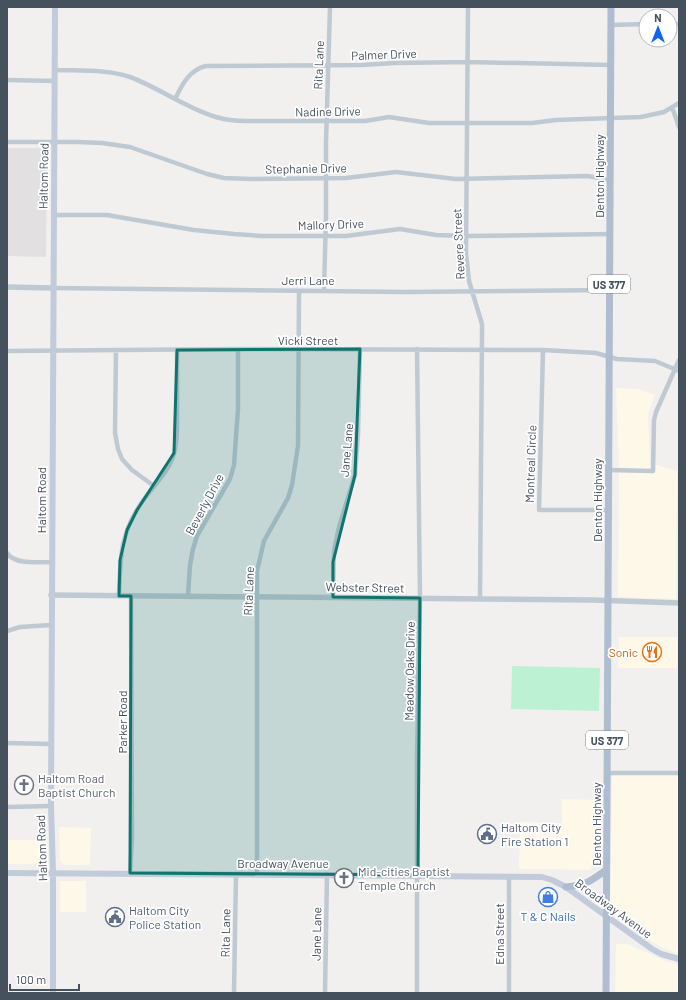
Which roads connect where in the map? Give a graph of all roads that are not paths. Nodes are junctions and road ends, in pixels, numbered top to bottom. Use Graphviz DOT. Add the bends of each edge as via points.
graph roads {
  1 [pos="54,7"];
  2 [pos="330,7"];
  3 [pos="468,7"];
  4 [pos="611,7"];
  5 [pos="638,24"];
  6 [pos="611,25"];
  7 [pos="468,62"];
  8 [pos="328,65"];
  9 [pos="611,65"];
  10 [pos="54,70"];
  11 [pos="7,80"];
  12 [pos="55,81"];
  13 [pos="175,100"];
  14 [pos="679,103"];
  15 [pos="672,107"];
  16 [pos="610,118"];
  17 [pos="326,122"];
  18 [pos="467,123"];
  19 [pos="679,127"];
  20 [pos="7,142"];
  21 [pos="54,142"];
  22 [pos="326,178"];
  23 [pos="466,179"];
  24 [pos="610,180"];
  25 [pos="54,215"];
  26 [pos="610,234"];
  27 [pos="326,235"];
  28 [pos="466,236"];
  29 [pos="7,287"];
  30 [pos="53,288"];
  31 [pos="609,290"];
  32 [pos="324,291"];
  33 [pos="299,292"];
  34 [pos="472,292"];
  35 [pos="238,349"];
  36 [pos="360,349"];
  37 [pos="418,349"];
  38 [pos="116,350"];
  39 [pos="177,350"];
  40 [pos="298,350"];
  41 [pos="481,350"];
  42 [pos="543,350"];
  43 [pos="7,351"];
  44 [pos="52,351"];
  45 [pos="608,356"];
  46 [pos="679,360"];
  47 [pos="677,370"];
  48 [pos="608,470"];
  49 [pos="154,486"];
  50 [pos="608,510"];
  51 [pos="8,555"];
  52 [pos="52,562"];
  53 [pos="51,595"];
  54 [pos="120,596"];
  55 [pos="131,596"];
  56 [pos="188,596"];
  57 [pos="257,597"];
  58 [pos="333,597"];
  59 [pos="420,598"];
  60 [pos="480,599"];
  61 [pos="608,601"];
  62 [pos="679,603"];
  63 [pos="51,625"];
  64 [pos="7,631"];
  65 [pos="7,743"];
  66 [pos="51,744"];
  67 [pos="607,772"];
  68 [pos="679,773"];
  69 [pos="51,806"];
  70 [pos="7,807"];
  71 [pos="606,870"];
  72 [pos="7,873"];
  73 [pos="53,873"];
  74 [pos="130,873"];
  75 [pos="236,874"];
  76 [pos="256,874"];
  77 [pos="327,874"];
  78 [pos="418,875"];
  79 [pos="510,876"];
  80 [pos="566,887"];
  81 [pos="606,916"];
  82 [pos="679,959"];
  83 [pos="53,993"];
  84 [pos="234,993"];
  85 [pos="326,993"];
  86 [pos="417,993"];
  87 [pos="509,993"];
  88 [pos="606,993"];
  1 -- 10 [label="main road, Haltom Road"];
  2 -- 8 [label="street, Rita Lane"];
  3 -- 7 [label="street, Revere Street"];
  4 -- 6 [label="main road, Denton Highway / US 377"];
  5 -- 6 [label="street"];
  6 -- 9 [label="main road, Denton Highway / US 377"];
  7 -- 8 [label="street, Palmer Drive"];
  7 -- 9 [label="street, Palmer Drive"];
  7 -- 18 [label="street, Revere Street"];
  8 -- 13 [label="street, Palmer Drive" via="206,66 199,68 187,78"];
  8 -- 17 [label="street, Rita Lane"];
  9 -- 16 [label="main road, Denton Highway / US 377"];
  10 -- 12 [label="main road, Haltom Road"];
  10 -- 13 [label="street, Nadine Drive" via="102,72 130,77"];
  11 -- 12 [label="street"];
  12 -- 21 [label="main road, Haltom Road"];
  13 -- 17 [label="street, Nadine Drive" via="227,120"];
  14 -- 15 [label="street, Nadine Drive"];
  15 -- 16 [label="street, Nadine Drive" via="664,112 641,117"];
  15 -- 19 [label="street"];
  16 -- 18 [label="street, Nadine Drive" via="532,123"];
  16 -- 24 [label="main road, Denton Highway / US 377"];
  17 -- 18 [label="street, Nadine Drive" via="365,121 389,117 429,123"];
  17 -- 22 [label="street, Rita Lane"];
  18 -- 23 [label="street, Revere Street"];
  20 -- 21 [label="street, Stephanie Drive"];
  21 -- 22 [label="street, Stephanie Drive" via="102,143 130,147 224,178"];
  21 -- 25 [label="main road, Haltom Road"];
  22 -- 23 [label="street, Stephanie Drive" via="362,177 396,172"];
  22 -- 27 [label="street, Rita Lane"];
  23 -- 24 [label="street, Stephanie Drive" via="587,176"];
  23 -- 28 [label="street, Revere Street"];
  24 -- 26 [label="main road, Denton Highway / US 377"];
  25 -- 27 [label="street, Mallory Drive" via="107,215 234,234"];
  25 -- 30 [label="main road, Haltom Road"];
  26 -- 28 [label="street, Mallory Drive"];
  26 -- 31 [label="main road, Denton Highway / US 377"];
  27 -- 28 [label="street, Mallory Drive" via="346,236 400,229 436,235"];
  27 -- 32 [label="street, Rita Lane"];
  28 -- 34 [label="street, Revere Street"];
  29 -- 30 [label="street, Jerri Lane"];
  30 -- 33 [label="street, Jerri Lane"];
  30 -- 44 [label="main road, Haltom Road"];
  31 -- 34 [label="street, Jerri Lane"];
  31 -- 45 [label="main road, Denton Highway / US 377"];
  32 -- 33 [label="street, Jerri Lane"];
  32 -- 34 [label="street, Jerri Lane"];
  33 -- 40 [label="street, Rita Lane"];
  34 -- 41 [label="street, Revere Street" via="482,324"];
  35 -- 39 [label="street, Vicki Street"];
  35 -- 40 [label="street, Vicki Street"];
  35 -- 56 [label="street, Beverly Drive" via="238,409 234,465 226,488 192,549"];
  36 -- 37 [label="street, Vicki Street"];
  36 -- 40 [label="street, Vicki Street"];
  36 -- 58 [label="street, Jane Lane" via="355,475 334,551"];
  37 -- 41 [label="street, Vicki Street"];
  37 -- 59 [label="street, Meadow Oaks Drive"];
  38 -- 39 [label="street, Vicki Street"];
  38 -- 44 [label="street, Vicki Street"];
  38 -- 49 [label="street" via="118,449 122,459 132,470"];
  39 -- 49 [label="street" via="177,441 171,463"];
  40 -- 57 [label="street, Rita Lane" via="298,446 292,485 262,548 257,571"];
  41 -- 42 [label="street, Vicki Street"];
  41 -- 60 [label="street, Revere Street"];
  42 -- 45 [label="street, Vicki Street"];
  42 -- 50 [label="street, Montreal Circle" via="539,510"];
  43 -- 44 [label="street, Vicki Street"];
  44 -- 52 [label="main road, Haltom Road"];
  45 -- 47 [label="street, Vicki Street" via="617,359 655,361"];
  45 -- 48 [label="main road, Denton Highway / US 377"];
  46 -- 47 [label="street"];
  47 -- 48 [label="street" via="654,420 653,471"];
  48 -- 50 [label="main road, Denton Highway / US 377"];
  49 -- 54 [label="street" via="136,510 127,530 120,560"];
  50 -- 61 [label="main road, Denton Highway / US 377"];
  51 -- 52 [label="street" via="13,559"];
  52 -- 53 [label="main road, Haltom Road"];
  53 -- 54 [label="street, Webster Street"];
  53 -- 63 [label="main road, Haltom Road"];
  54 -- 55 [label="street, Webster Street"];
  55 -- 56 [label="street, Webster Street"];
  55 -- 74 [label="street, Parker Road"];
  56 -- 57 [label="street, Webster Street"];
  57 -- 58 [label="street, Webster Street"];
  57 -- 76 [label="street, Rita Lane"];
  58 -- 59 [label="street, Webster Street"];
  59 -- 60 [label="street, Webster Street"];
  59 -- 78 [label="street, Meadow Oaks Drive"];
  60 -- 61 [label="street, Webster Street"];
  61 -- 62 [label="street, Webster Street"];
  61 -- 67 [label="main road, Denton Highway / US 377"];
  63 -- 64 [label="street" via="20,627"];
  63 -- 66 [label="main road, Haltom Road"];
  65 -- 66 [label="street"];
  66 -- 69 [label="main road, Haltom Road"];
  67 -- 68 [label="street"];
  67 -- 71 [label="main road, Denton Highway / US 377"];
  69 -- 70 [label="street"];
  69 -- 73 [label="main road, Haltom Road"];
  71 -- 80 [label="main road" via="588,882"];
  71 -- 81 [label="main road, Denton Highway / US 377"];
  72 -- 73 [label="main road, Broadway Avenue"];
  73 -- 74 [label="main road, Broadway Avenue"];
  73 -- 83 [label="main road, Haltom Road"];
  74 -- 75 [label="main road, Broadway Avenue"];
  75 -- 76 [label="main road, Broadway Avenue"];
  75 -- 84 [label="street, Rita Lane"];
  76 -- 77 [label="main road, Broadway Avenue"];
  77 -- 78 [label="main road, Broadway Avenue"];
  77 -- 85 [label="street, Jane Lane"];
  78 -- 79 [label="main road, Broadway Avenue"];
  78 -- 86 [label="street, Meadow Oaks Drive"];
  79 -- 80 [label="main road, Broadway Avenue" via="542,877"];
  79 -- 87 [label="street, Edna Street"];
  80 -- 81 [label="main road, Broadway Avenue"];
  81 -- 82 [label="main road, Broadway Avenue" via="652,949"];
  81 -- 88 [label="main road, Denton Highway / US 377"];
}
